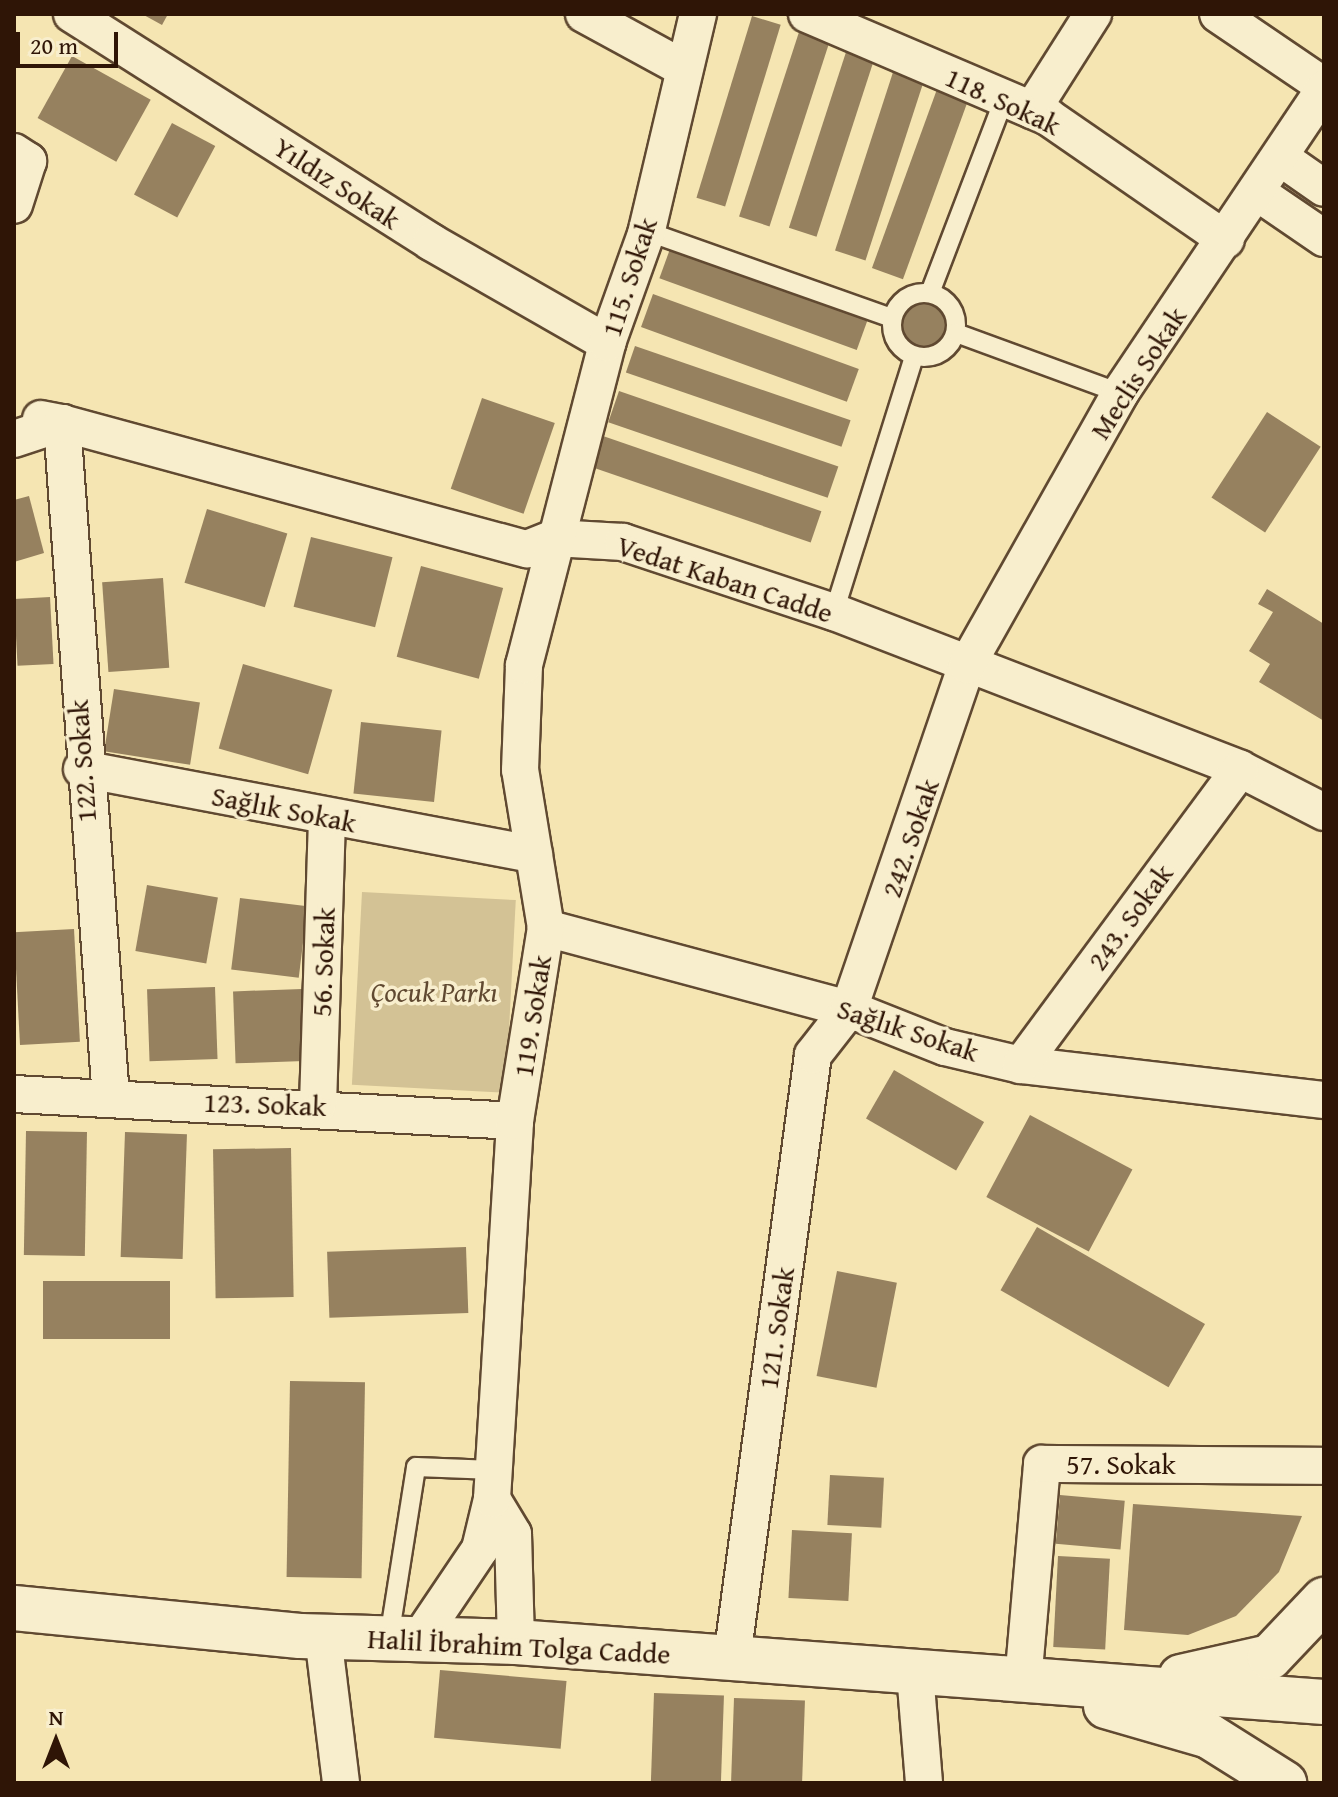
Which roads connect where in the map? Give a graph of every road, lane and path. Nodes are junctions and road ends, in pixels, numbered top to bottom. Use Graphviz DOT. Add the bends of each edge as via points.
graph roads {
  1 [pos="72,14"];
  2 [pos="584,14"];
  3 [pos="698,14"];
  4 [pos="807,14"];
  5 [pos="1093,14"];
  6 [pos="1218,14"];
  7 [pos="863,28"];
  8 [pos="683,68"];
  9 [pos="1324,87"];
  10 [pos="1018,104"];
  11 [pos="21,156"];
  12 [pos="1281,158"];
  13 [pos="1324,188"];
  14 [pos="1258,193"];
  15 [pos="14,205"];
  16 [pos="646,231"];
  17 [pos="1324,238"];
  18 [pos="1226,240"];
  19 [pos="930,293"];
  20 [pos="892,318"];
  21 [pos="956,333"];
  22 [pos="607,343"];
  23 [pos="914,356"];
  24 [pos="1120,393"];
  25 [pos="14,414"];
  26 [pos="62,423"];
  27 [pos="14,439"];
  28 [pos="554,538"];
  29 [pos="834,612"];
  30 [pos="967,665"];
  31 [pos="82,769"];
  32 [pos="1240,769"];
  33 [pos="1324,812"];
  34 [pos="327,818"];
  35 [pos="534,854"];
  36 [pos="546,928"];
  37 [pos="849,1009"];
  38 [pos="1021,1065"];
  39 [pos="14,1094"];
  40 [pos="111,1098"];
  41 [pos="1324,1100"];
  42 [pos="318,1105"];
  43 [pos="515,1121"];
  44 [pos="1324,1466"];
  45 [pos="493,1484"];
  46 [pos="1324,1600"];
  47 [pos="14,1608"];
  48 [pos="323,1636"];
  49 [pos="404,1638"];
  50 [pos="516,1642"];
  51 [pos="732,1658"];
  52 [pos="915,1673"];
  53 [pos="1023,1682"];
  54 [pos="1324,1702"];
  55 [pos="341,1783"];
  56 [pos="924,1783"];
  57 [pos="1284,1783"];
  1 -- 22 [label="street, Yıldız Sokak" via="431,242"];
  2 -- 8 [label="street"];
  3 -- 8 [label="street, 115. Sokak"];
  4 -- 7 [label="street, 118. Sokak"];
  5 -- 10 [label="street"];
  6 -- 9 [label="street"];
  7 -- 10 [label="street, 118. Sokak"];
  8 -- 16 [label="street, 115. Sokak"];
  9 -- 12 [label="street, Meclis Sokak"];
  10 -- 18 [label="street, 118. Sokak"];
  10 -- 19 [label="lane"];
  11 -- 15 [label="street"];
  12 -- 13 [label="street"];
  12 -- 14 [label="street, Meclis Sokak"];
  14 -- 17 [label="street"];
  14 -- 18 [label="street, Meclis Sokak"];
  16 -- 20 [label="lane"];
  16 -- 22 [label="street, 115. Sokak"];
  18 -- 24 [label="street, Meclis Sokak"];
  19 -- 20 [label="lane" via="902,300"];
  19 -- 21 [label="lane" via="954,312"];
  20 -- 23 [label="lane" via="894,337"];
  21 -- 23 [label="lane" via="944,351"];
  21 -- 24 [label="lane"];
  22 -- 28 [label="street, 115. Sokak"];
  23 -- 29 [label="lane"];
  24 -- 30 [label="street, Meclis Sokak"];
  25 -- 26 [label="street, Vedat Kaban Cadde"];
  26 -- 27 [label="street"];
  26 -- 28 [label="street, Vedat Kaban Cadde" via="527,549"];
  26 -- 31 [label="street, 122. Sokak"];
  28 -- 29 [label="street, Vedat Kaban Cadde" via="623,542"];
  28 -- 35 [label="street, 119. Sokak" via="524,665 520,770"];
  29 -- 30 [label="street, Vedat Kaban Cadde"];
  30 -- 32 [label="street, Vedat Kaban Cadde"];
  30 -- 37 [label="street, 242. Sokak"];
  31 -- 34 [label="street, Sağlık Sokak"];
  31 -- 40 [label="street, 122. Sokak"];
  32 -- 33 [label="street, Vedat Kaban Cadde"];
  32 -- 38 [label="street, 243. Sokak"];
  34 -- 35 [label="street, Sağlık Sokak"];
  34 -- 42 [label="street, 56. Sokak"];
  35 -- 36 [label="street, 119. Sokak"];
  36 -- 37 [label="street, Sağlık Sokak"];
  36 -- 43 [label="street, 119. Sokak"];
  37 -- 38 [label="street, Sağlık Sokak" via="945,1047"];
  37 -- 51 [label="street, 121. Sokak" via="813,1055"];
  38 -- 41 [label="street, Sağlık Sokak"];
  39 -- 40 [label="street, 123. Sokak"];
  40 -- 42 [label="street, 123. Sokak"];
  42 -- 43 [label="street, 123. Sokak"];
  43 -- 45 [label="street, 119. Sokak"];
  44 -- 53 [label="street, 57. Sokak" via="1042,1464"];
  45 -- 49 [label="street, 119. Sokak" via="480,1549"];
  45 -- 49 [label="lane" via="416,1467"];
  45 -- 50 [label="street" via="513,1534"];
  46 -- 53 [label="street" via="1270,1657 1211,1676"];
  47 -- 48 [label="street, Halil İbrahim Tolga Cadde"];
  48 -- 49 [label="street, Halil İbrahim Tolga Cadde"];
  48 -- 55 [label="street"];
  49 -- 50 [label="street, Halil İbrahim Tolga Cadde"];
  50 -- 51 [label="street, Halil İbrahim Tolga Cadde"];
  51 -- 52 [label="street, Halil İbrahim Tolga Cadde"];
  52 -- 53 [label="street, Halil İbrahim Tolga Cadde"];
  52 -- 56 [label="street"];
  53 -- 54 [label="street"];
  53 -- 57 [label="street" via="1209,1736"];
}
